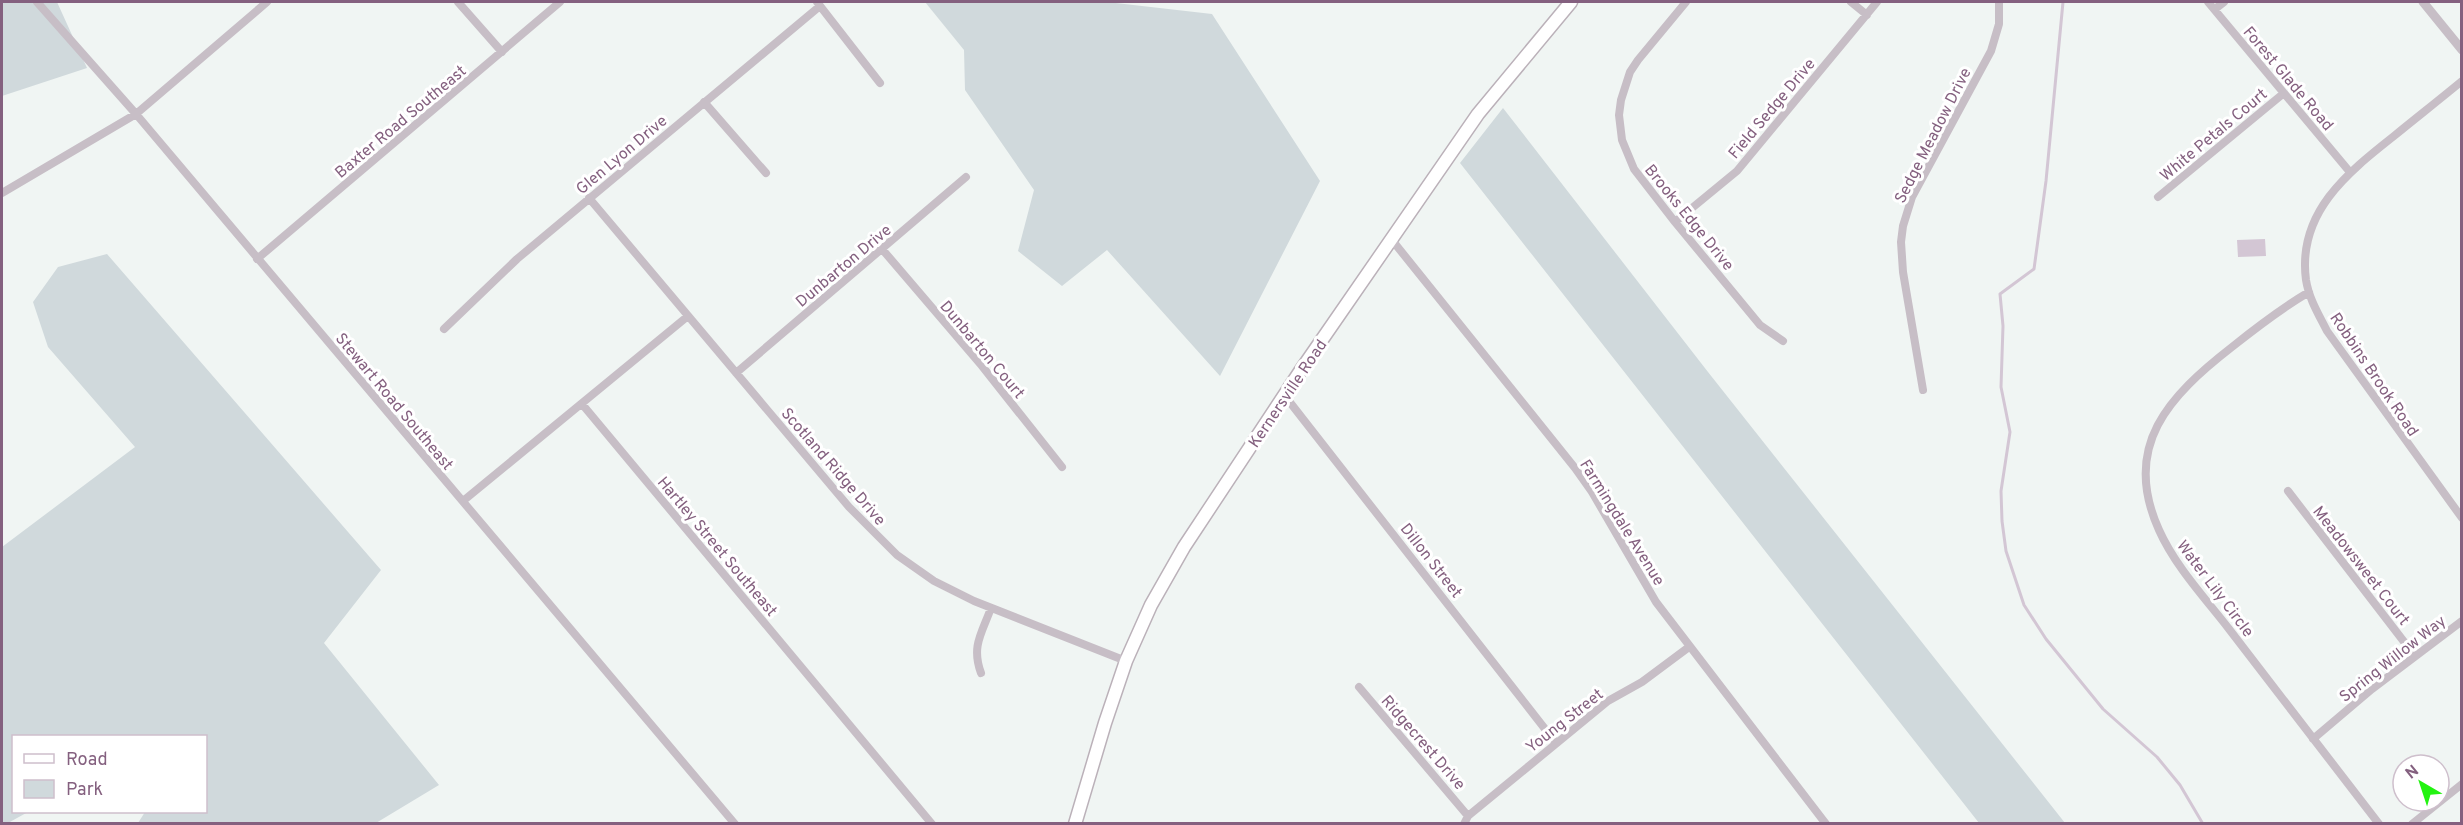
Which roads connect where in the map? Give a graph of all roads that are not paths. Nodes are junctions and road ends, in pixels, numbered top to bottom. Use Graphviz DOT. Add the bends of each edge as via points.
graph roads {
  1 [pos="37,2"];
  2 [pos="267,2"];
  3 [pos="458,2"];
  4 [pos="560,2"];
  5 [pos="1571,2"];
  6 [pos="1686,2"];
  7 [pos="1851,2"];
  8 [pos="1878,2"];
  9 [pos="2000,2"];
  10 [pos="2208,2"];
  11 [pos="2224,2"];
  12 [pos="2423,2"];
  13 [pos="819,4"];
  14 [pos="2215,9"];
  15 [pos="1867,15"];
  16 [pos="2462,50"];
  17 [pos="502,52"];
  18 [pos="2462,81"];
  19 [pos="880,82"];
  20 [pos="2284,93"];
  21 [pos="704,102"];
  22 [pos="136,114"];
  23 [pos="2349,171"];
  24 [pos="766,173"];
  25 [pos="966,177"];
  26 [pos="2,193"];
  27 [pos="2158,197"];
  28 [pos="589,198"];
  29 [pos="1675,222"];
  30 [pos="1392,240"];
  31 [pos="882,249"];
  32 [pos="258,259"];
  33 [pos="2309,292"];
  34 [pos="688,316"];
  35 [pos="444,330"];
  36 [pos="1783,341"];
  37 [pos="736,373"];
  38 [pos="1923,390"];
  39 [pos="1285,396"];
  40 [pos="582,404"];
  41 [pos="1062,467"];
  42 [pos="2288,491"];
  43 [pos="463,501"];
  44 [pos="2462,518"];
  45 [pos="991,608"];
  46 [pos="2462,621"];
  47 [pos="1689,647"];
  48 [pos="2415,656"];
  49 [pos="1126,661"];
  50 [pos="981,672"];
  51 [pos="1359,687"];
  52 [pos="2313,740"];
  53 [pos="1556,743"];
  54 [pos="2462,784"];
  55 [pos="1466,820"];
  56 [pos="735,824"];
  57 [pos="932,824"];
  58 [pos="1075,824"];
  59 [pos="1826,824"];
  60 [pos="2379,824"];
  61 [pos="2412,824"];
  1 -- 22 [label="street, Stewart Road Southeast"];
  2 -- 22 [label="street"];
  3 -- 17 [label="street"];
  4 -- 17 [label="street, Baxter Road Southeast"];
  5 -- 30 [label="main road, Kernersville Road" via="1478,114"];
  6 -- 29 [label="street, Brooks Edge Drive" via="1630,72 1619,115 1630,162"];
  7 -- 15 [label="street"];
  8 -- 15 [label="street, Field Sedge Drive"];
  9 -- 38 [label="street, Sedge Meadow Drive" via="1999,24 1990,51 1912,197 1903,226 1903,272"];
  10 -- 14 [label="street, Forest Glade Road"];
  11 -- 14 [label="street"];
  12 -- 16 [label="street"];
  13 -- 19 [label="street"];
  13 -- 21 [label="street, Glen Lyon Drive"];
  14 -- 20 [label="street, Forest Glade Road"];
  15 -- 29 [label="street, Field Sedge Drive" via="1737,171"];
  17 -- 32 [label="street, Baxter Road Southeast"];
  18 -- 23 [label="street, Robbins Brook Road"];
  20 -- 23 [label="street, Forest Glade Road"];
  20 -- 27 [label="street, White Petals Court"];
  21 -- 24 [label="street"];
  21 -- 28 [label="street, Glen Lyon Drive"];
  22 -- 26 [label="street"];
  22 -- 32 [label="street, Stewart Road Southeast"];
  23 -- 33 [label="street, Robbins Brook Road" via="2321,208 2308,239"];
  25 -- 31 [label="street, Dunbarton Drive"];
  28 -- 34 [label="street, Scotland Ridge Drive"];
  28 -- 35 [label="street, Glen Lyon Drive" via="510,265"];
  29 -- 36 [label="street, Brooks Edge Drive" via="1760,325"];
  30 -- 39 [label="main road, Kernersville Road"];
  30 -- 47 [label="street, Farmingdale Avenue" via="1575,468 1651,594"];
  31 -- 37 [label="street, Dunbarton Drive"];
  31 -- 41 [label="street, Dunbarton Court"];
  32 -- 43 [label="street, Stewart Road Southeast"];
  33 -- 44 [label="street, Robbins Brook Road" via="2326,331"];
  33 -- 52 [label="street, Water Lily Circle" via="2258,326 2184,387 2161,418 2145,469 2150,506 2168,549"];
  34 -- 37 [label="street, Scotland Ridge Drive"];
  34 -- 40 [label="street"];
  37 -- 45 [label="street, Scotland Ridge Drive" via="880,540 934,581"];
  39 -- 49 [label="main road, Kernersville Road" via="1184,547 1151,605"];
  39 -- 53 [label="street, Dillon Street"];
  40 -- 43 [label="street"];
  40 -- 57 [label="street, Hartley Street Southeast"];
  42 -- 48 [label="street, Meadowsweet Court"];
  43 -- 56 [label="street, Stewart Road Southeast"];
  45 -- 49 [label="street, Scotland Ridge Drive"];
  45 -- 50 [label="street" via="976,647"];
  46 -- 48 [label="street, Spring Willow Way"];
  47 -- 53 [label="street, Young Street" via="1642,682 1608,700"];
  47 -- 59 [label="street, Farmingdale Avenue"];
  48 -- 52 [label="street, Spring Willow Way"];
  49 -- 58 [label="main road, Kernersville Road"];
  51 -- 55 [label="street, Ridgecrest Drive"];
  52 -- 60 [label="street, Water Lily Circle"];
  53 -- 55 [label="street, Young Street"];
  54 -- 61 [label="street"];
}
